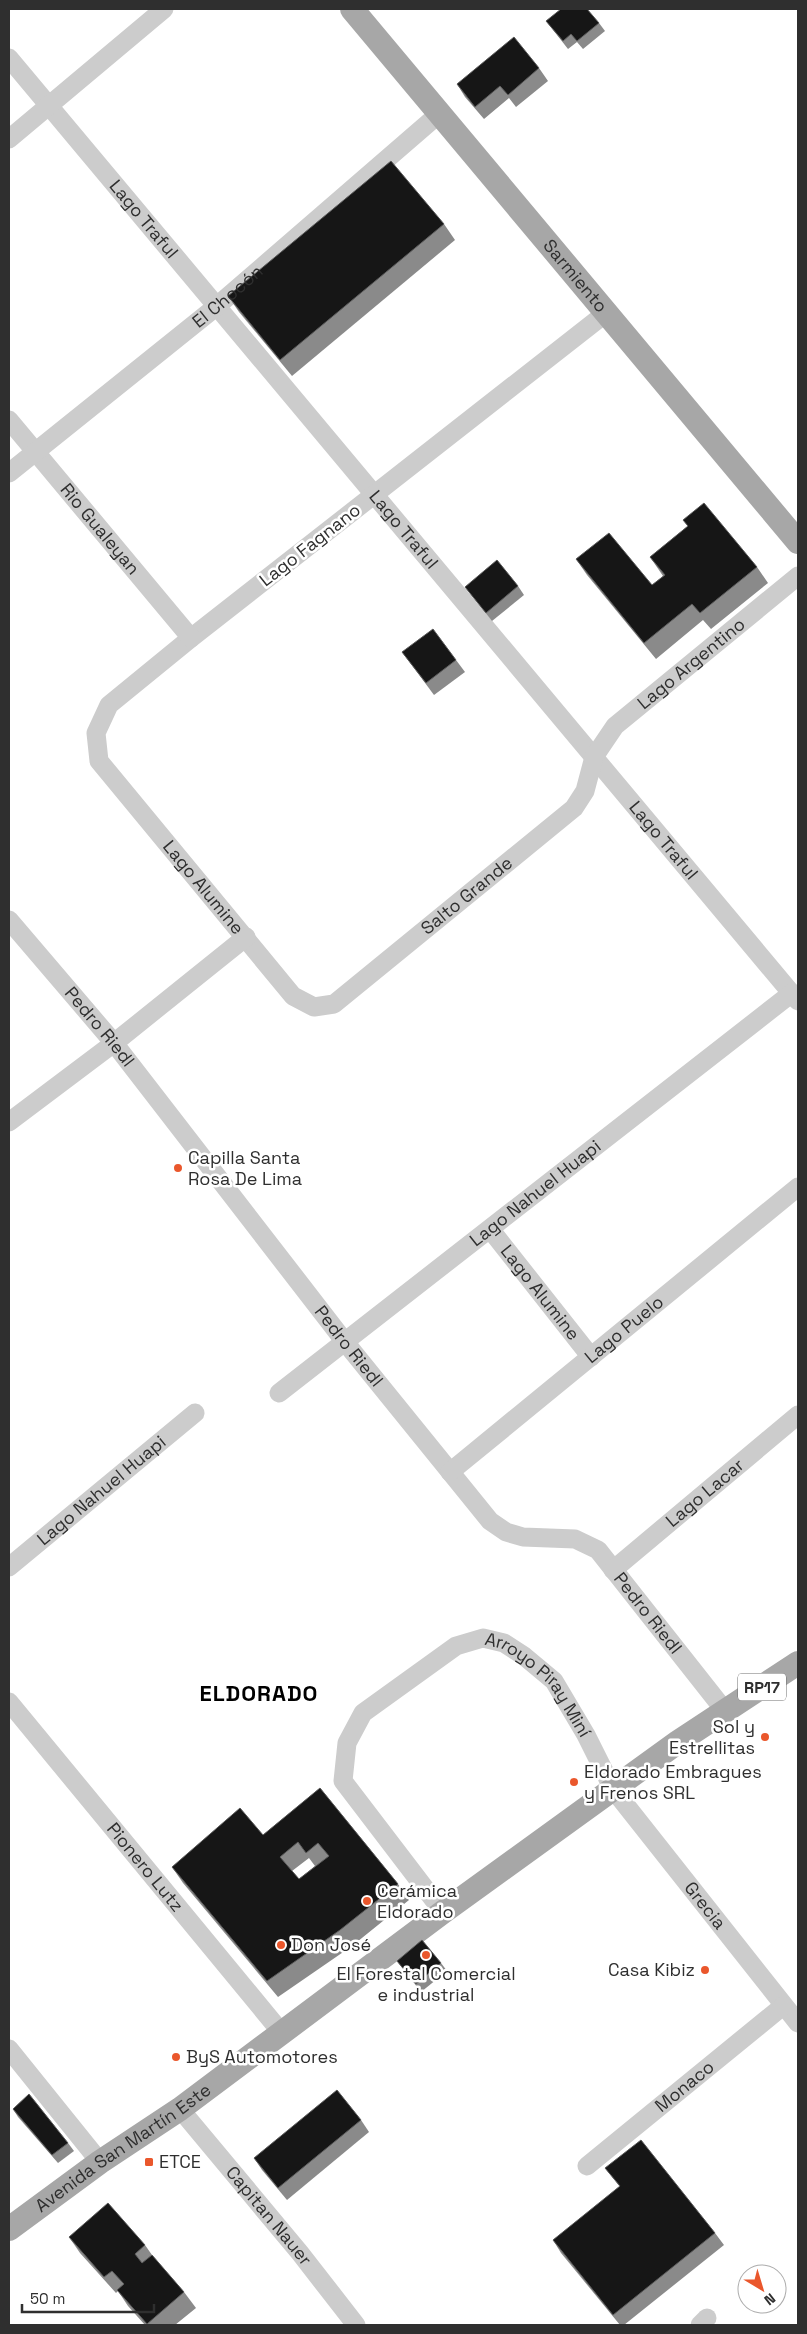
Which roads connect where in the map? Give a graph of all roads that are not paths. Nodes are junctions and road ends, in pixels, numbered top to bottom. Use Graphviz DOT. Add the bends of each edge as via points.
graph roads {
  1 [pos="164,9"];
  2 [pos="352,9"];
  3 [pos="9,58"];
  4 [pos="48,105"];
  5 [pos="440,113"];
  6 [pos="9,139"];
  7 [pos="217,306"];
  8 [pos="606,313"];
  9 [pos="9,420"];
  10 [pos="36,452"];
  11 [pos="9,473"];
  12 [pos="375,494"];
  13 [pos="798,542"];
  14 [pos="798,576"];
  15 [pos="191,638"];
  16 [pos="594,757"];
  17 [pos="99,761"];
  18 [pos="9,920"];
  19 [pos="246,937"];
  20 [pos="795,997"];
  21 [pos="314,1007"];
  22 [pos="114,1043"];
  23 [pos="9,1122"];
  24 [pos="798,1188"];
  25 [pos="490,1229"];
  26 [pos="345,1342"];
  27 [pos="591,1357"];
  28 [pos="279,1393"];
  29 [pos="195,1413"];
  30 [pos="798,1416"];
  31 [pos="450,1472"];
  32 [pos="9,1567"];
  33 [pos="613,1570"];
  34 [pos="798,1663"];
  35 [pos="9,1702"];
  36 [pos="725,1711"];
  37 [pos="613,1789"];
  38 [pos="443,1912"];
  39 [pos="783,2006"];
  40 [pos="798,2023"];
  41 [pos="281,2032"];
  42 [pos="9,2050"];
  43 [pos="180,2109"];
  44 [pos="100,2162"];
  45 [pos="587,2166"];
  46 [pos="9,2229"];
  47 [pos="356,2325"];
  1 -- 4 [label="street"];
  2 -- 5 [label="main road, Sarmiento"];
  3 -- 4 [label="street, Lago Traful"];
  4 -- 6 [label="street"];
  4 -- 7 [label="street, Lago Traful"];
  5 -- 7 [label="street, El Chocón"];
  5 -- 8 [label="main road, Sarmiento"];
  7 -- 10 [label="street, El Chocón"];
  7 -- 12 [label="street, Lago Traful"];
  8 -- 12 [label="street, Lago Fagnano"];
  8 -- 13 [label="main road, Sarmiento"];
  9 -- 10 [label="street, Rio Gualeyan"];
  10 -- 11 [label="street, El Chocón"];
  10 -- 15 [label="street, Rio Gualeyan"];
  12 -- 15 [label="street, Lago Fagnano"];
  12 -- 16 [label="street, Lago Traful"];
  14 -- 16 [label="street, Lago Argentino" via="615,726"];
  15 -- 17 [label="street, Lago Fagnano" via="109,705 96,733"];
  16 -- 20 [label="street, Lago Traful"];
  16 -- 21 [label="street, Salto Grande" via="585,791 574,808 334,1004"];
  17 -- 19 [label="street, Lago Alumine"];
  18 -- 22 [label="street, Pedro Riedl"];
  19 -- 21 [label="street, Lago Alumine" via="293,996"];
  19 -- 22 [label="street"];
  20 -- 25 [label="street, Lago Nahuel Huapi"];
  22 -- 23 [label="street"];
  22 -- 26 [label="street, Pedro Riedl"];
  24 -- 27 [label="street, Lago Puelo"];
  25 -- 26 [label="street, Lago Nahuel Huapi"];
  25 -- 27 [label="street, Lago Alumine"];
  26 -- 28 [label="street, Lago Nahuel Huapi"];
  26 -- 31 [label="street, Pedro Riedl"];
  27 -- 31 [label="street, Lago Puelo"];
  29 -- 32 [label="street, Lago Nahuel Huapi"];
  30 -- 33 [label="street, Lago Lacar"];
  31 -- 33 [label="street, Pedro Riedl" via="490,1520 506,1532 523,1537 575,1539 598,1550"];
  33 -- 36 [label="street, Pedro Riedl"];
  34 -- 36 [label="main road, Avenida San Martín Este / RP17"];
  35 -- 41 [label="street, Pionero Lutz"];
  36 -- 37 [label="main road, Avenida San Martín Este / RP17"];
  37 -- 38 [label="main road, Avenida San Martín Este / RP17"];
  37 -- 38 [label="street, Arroyo Piray Miní" via="586,1734 554,1681 504,1643 483,1638 456,1646 363,1713 347,1743 343,1781"];
  37 -- 39 [label="street, Grecia"];
  38 -- 41 [label="main road, Avenida San Martín Este / RP17"];
  39 -- 40 [label="street, Grecia"];
  39 -- 45 [label="street, Monaco"];
  41 -- 43 [label="main road, Avenida San Martín Este / RP17"];
  42 -- 44 [label="street"];
  43 -- 44 [label="main road, Avenida San Martín Este / RP17"];
  43 -- 47 [label="street, Capitan Nauer"];
  44 -- 46 [label="main road, Avenida San Martín Este / RP17"];
}
